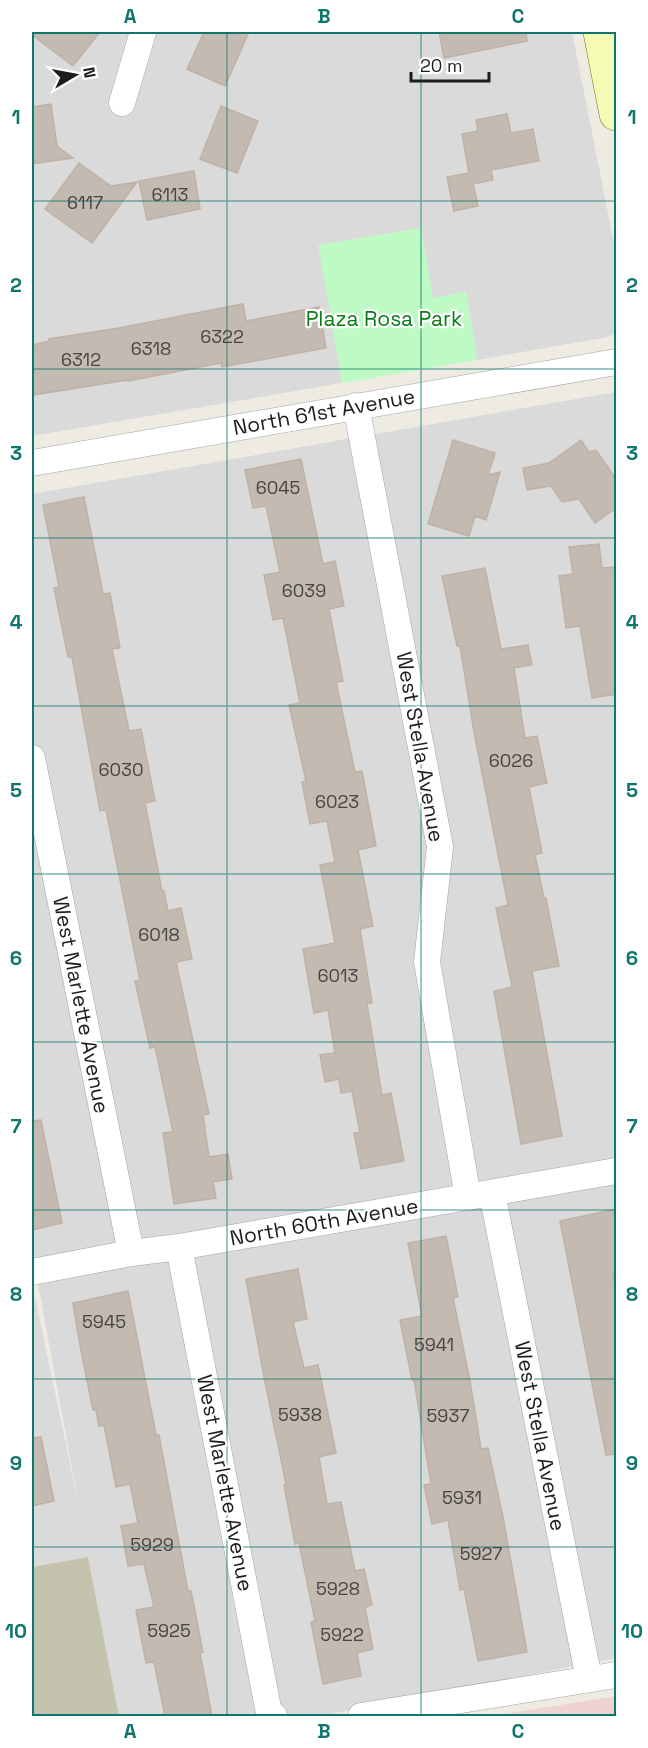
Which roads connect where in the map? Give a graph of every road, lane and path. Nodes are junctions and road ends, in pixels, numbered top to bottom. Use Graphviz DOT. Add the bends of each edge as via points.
graph roads {
  1 [pos="143,32"];
  2 [pos="600,32"];
  3 [pos="122,103"];
  4 [pos="616,114"];
  5 [pos="616,362"];
  6 [pos="356,406"];
  7 [pos="32,463"];
  8 [pos="32,758"];
  9 [pos="616,1171"];
  10 [pos="480,1195"];
  11 [pos="178,1247"];
  12 [pos="131,1253"];
  13 [pos="32,1272"];
  14 [pos="616,1675"];
  15 [pos="589,1679"];
  16 [pos="274,1716"];
  17 [pos="361,1716"];
  1 -- 3 [label="street"];
  2 -- 4 [label="street"];
  5 -- 6 [label="street, North 61st Avenue"];
  6 -- 7 [label="street, North 61st Avenue"];
  6 -- 10 [label="street, West Stella Avenue" via="440,847 427,962"];
  8 -- 12 [label="street, West Marlette Avenue"];
  9 -- 10 [label="street, North 60th Avenue"];
  10 -- 11 [label="street, North 60th Avenue"];
  10 -- 15 [label="street, West Stella Avenue"];
  11 -- 12 [label="street, North 60th Avenue"];
  11 -- 16 [label="street, West Marlette Avenue" via="269,1713"];
  12 -- 13 [label="street, North 60th Avenue"];
  14 -- 15 [label="street"];
  15 -- 17 [label="street"];
}
